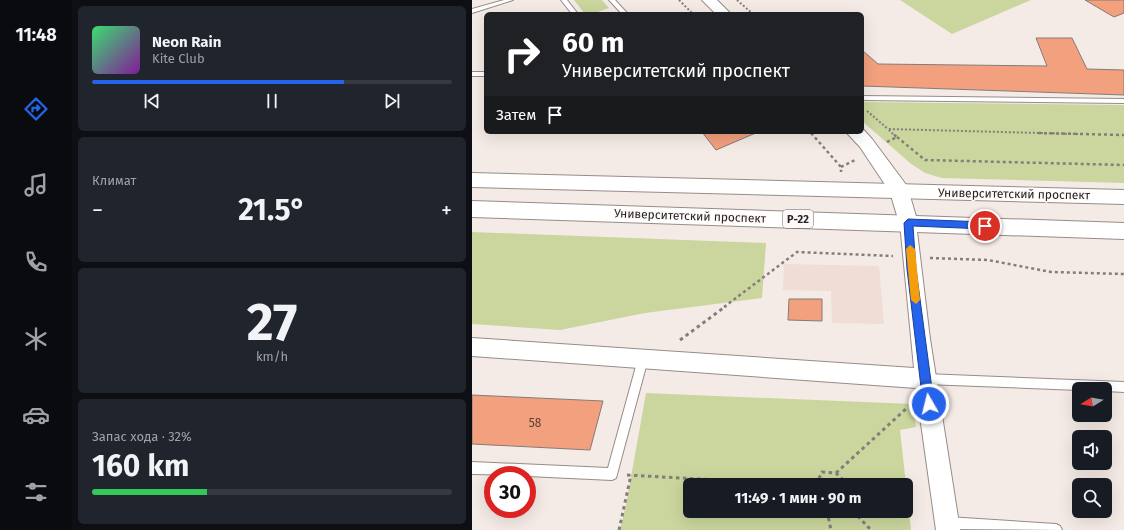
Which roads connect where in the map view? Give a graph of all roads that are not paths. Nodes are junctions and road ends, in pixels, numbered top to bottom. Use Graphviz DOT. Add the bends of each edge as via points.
graph roads {
  1 [pos="510,0"];
  2 [pos="564,0"];
  3 [pos="612,0"];
  4 [pos="709,0"];
  5 [pos="472,11"];
  6 [pos="573,12"];
  7 [pos="622,12"];
  8 [pos="722,12"];
  9 [pos="472,74"];
  10 [pos="484,74"];
  11 [pos="864,98"];
  12 [pos="1124,101"];
  13 [pos="857,134"];
  14 [pos="472,180"];
  15 [pos="900,191"];
  16 [pos="1124,197"];
  17 [pos="472,209"];
  18 [pos="908,223"];
  19 [pos="1124,231"];
  20 [pos="472,347"];
  21 [pos="648,360"];
  22 [pos="925,379"];
  23 [pos="1124,387"];
  24 [pos="472,468"];
  25 [pos="947,526"];
  26 [pos="1056,530"];
  1 -- 5 [label="lane"];
  2 -- 6 [label="lane"];
  3 -- 7 [label="lane"];
  4 -- 8 [label="main road"];
  9 -- 10 [label="lane"];
  11 -- 12 [label="lane"];
  13 -- 15 [label="main road" via="866,142"];
  14 -- 15 [label="main road, Университетский проспект"];
  15 -- 16 [label="main road, Университетский проспект"];
  15 -- 18 [label="main road"];
  17 -- 18 [label="main road, Университетский проспект / Р-22"];
  18 -- 19 [label="main road, Университетский проспект / Р-22"];
  18 -- 22 [label="street"];
  20 -- 21 [label="street"];
  21 -- 22 [label="street"];
  21 -- 24 [label="lane" via="612,474"];
  22 -- 23 [label="lane"];
  22 -- 25 [label="street"];
  25 -- 26 [label="lane"];
}
